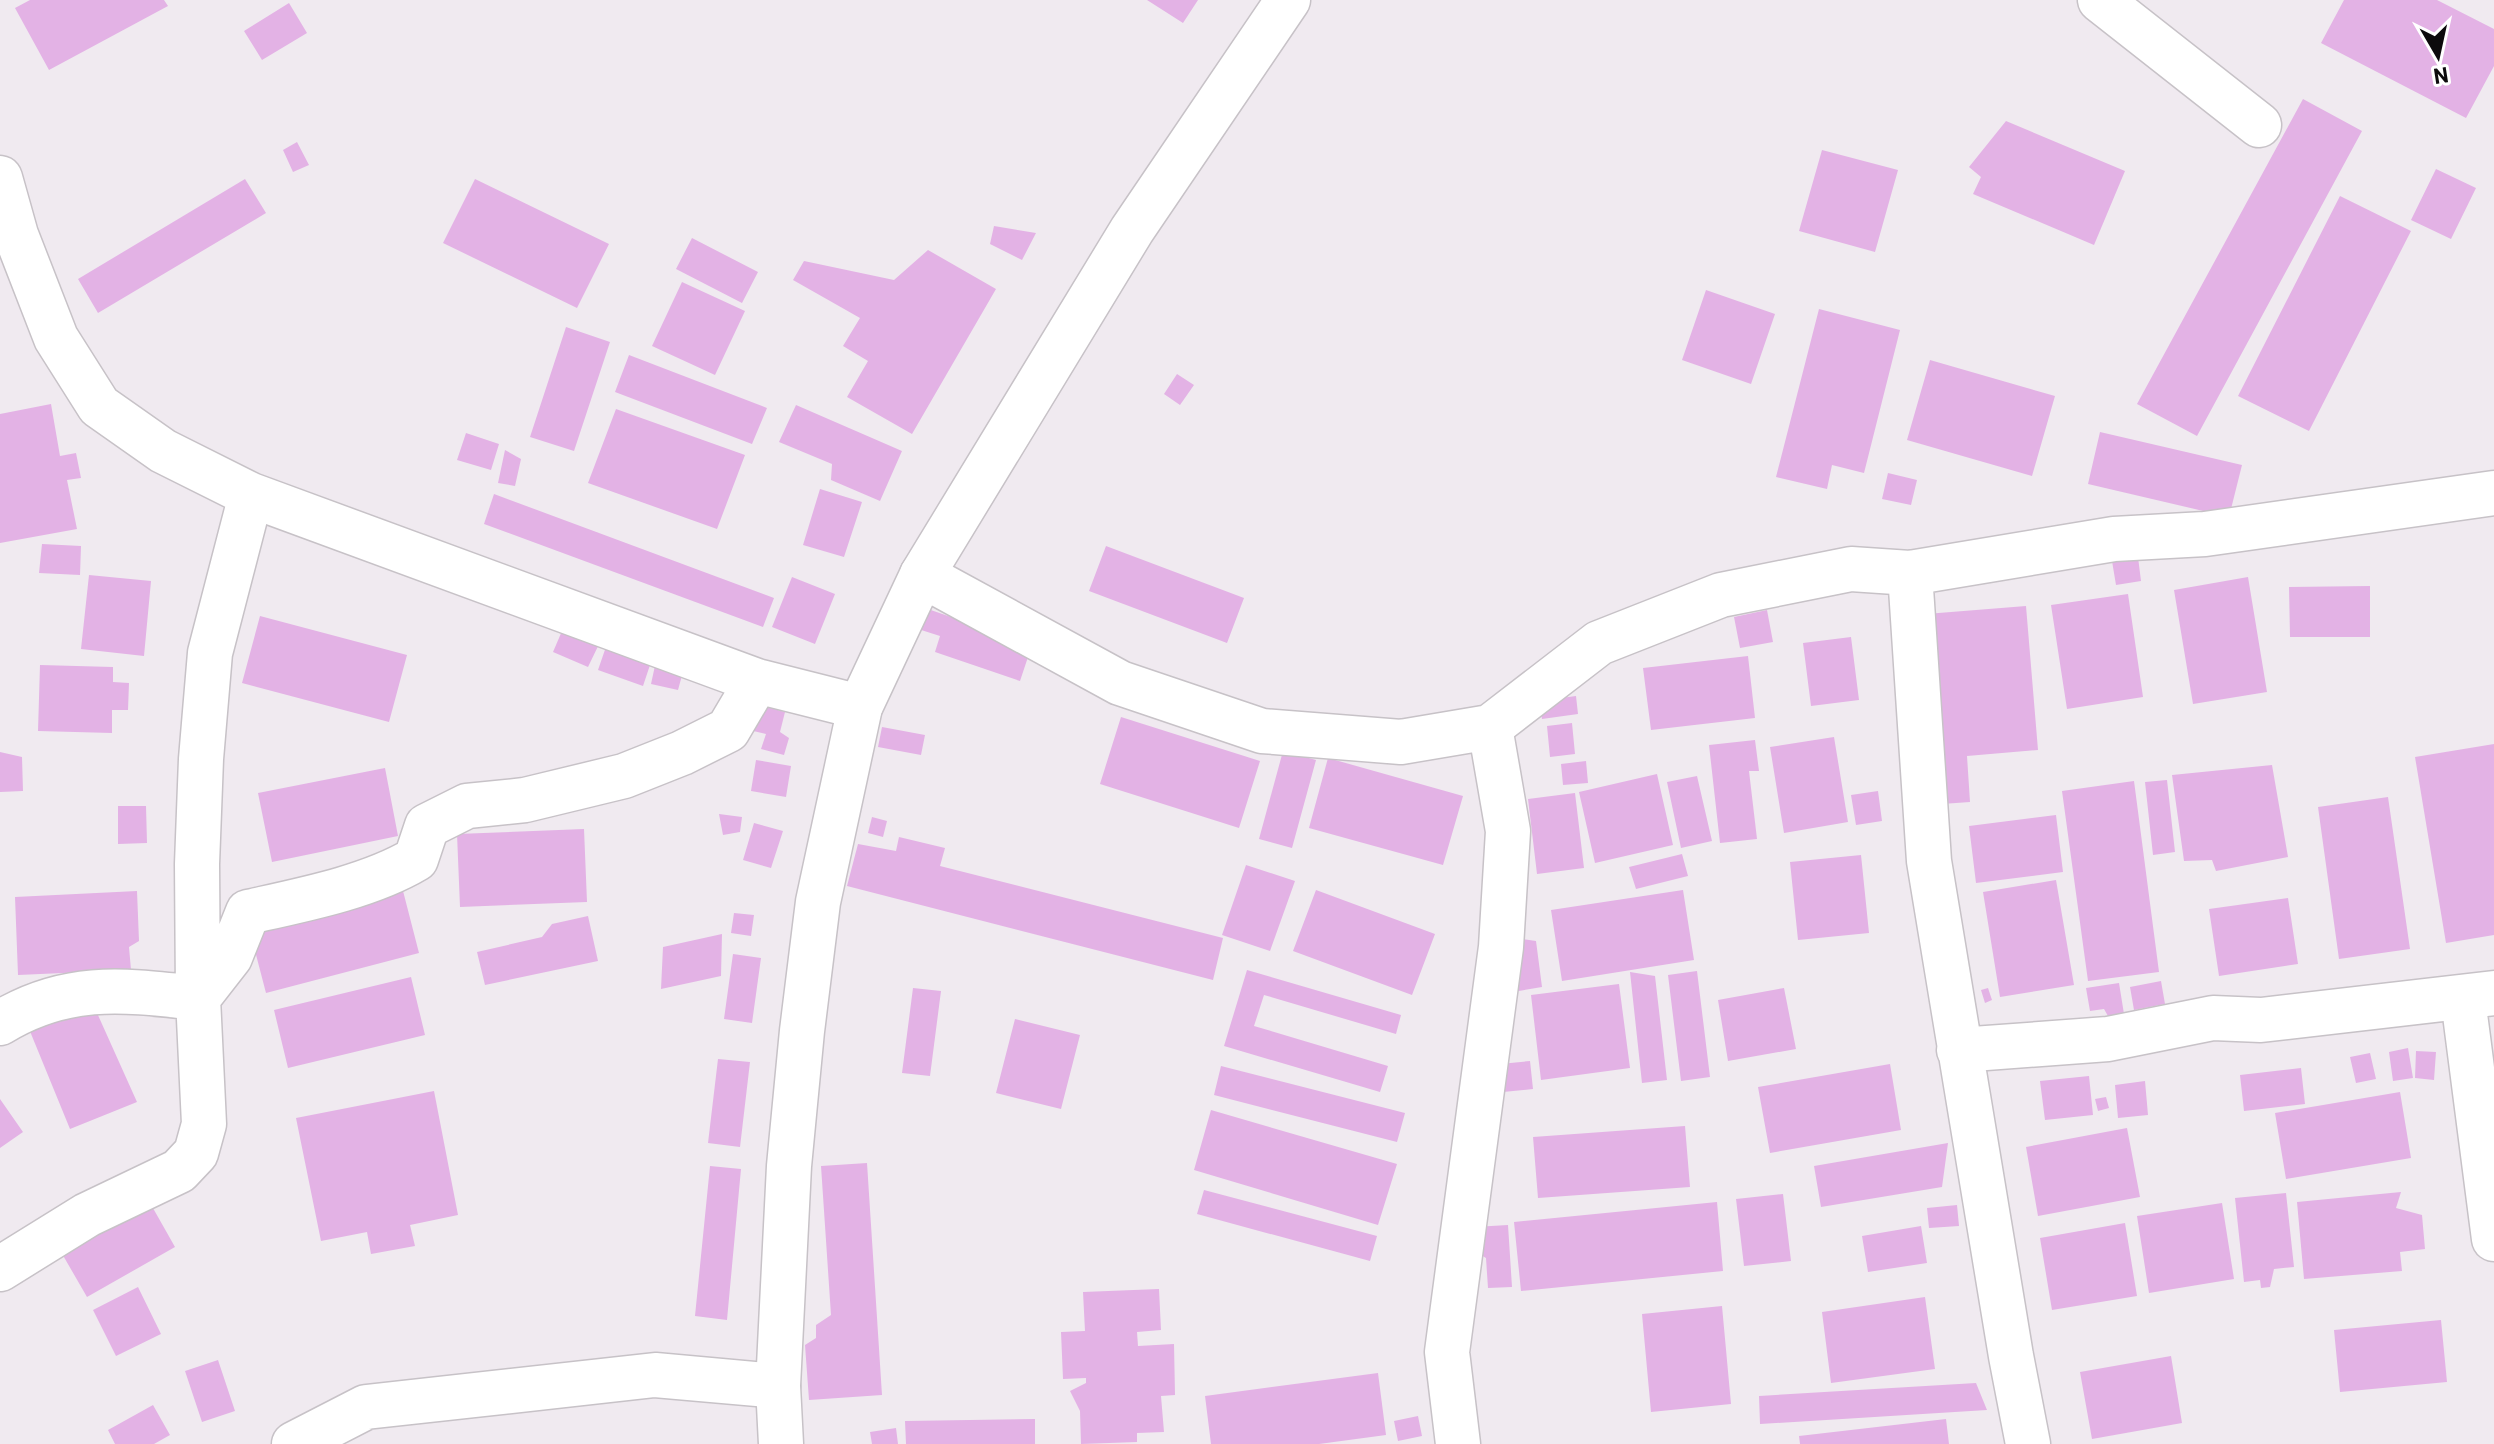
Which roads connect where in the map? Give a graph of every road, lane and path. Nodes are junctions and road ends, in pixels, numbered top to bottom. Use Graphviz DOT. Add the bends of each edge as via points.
graph roads {
  1 [pos="1288,0"];
  2 [pos="2100,0"];
  3 [pos="2259,125"];
  4 [pos="0,178"];
  5 [pos="2494,493"];
  6 [pos="251,495"];
  7 [pos="1910,573"];
  8 [pos="922,575"];
  9 [pos="757,681"];
  10 [pos="860,707"];
  11 [pos="1490,727"];
  12 [pos="2479,996"];
  13 [pos="198,998"];
  14 [pos="0,1023"];
  15 [pos="1959,1050"];
  16 [pos="2494,1239"];
  17 [pos="0,1269"];
  18 [pos="778,1386"];
  19 [pos="294,1444"];
  20 [pos="781,1444"];
  21 [pos="1458,1444"];
  22 [pos="2028,1444"];
  1 -- 8 [label="street" via="1132,230"];
  2 -- 3 [label="street"];
  4 -- 6 [label="street" via="56,338 99,406 163,451"];
  5 -- 7 [label="street" via="2205,534 2114,539"];
  6 -- 9 [label="street"];
  6 -- 13 [label="street" via="210,653 197,864"];
  7 -- 11 [label="street" via="1851,569 1721,595 1599,643"];
  7 -- 15 [label="street" via="1929,861"];
  8 -- 10 [label="street"];
  8 -- 11 [label="street" via="1120,683 1262,731 1401,742"];
  9 -- 10 [label="street"];
  9 -- 13 [label="street" via="728,730 682,753 624,776 525,800 467,806 427,826 416,859 398,870 248,912 230,957"];
  10 -- 18 [label="street" via="818,902 802,1031"];
  11 -- 21 [label="street" via="1508,831 1501,947 1447,1352"];
  12 -- 15 [label="street" via="2261,1020 2213,1018 2108,1039"];
  12 -- 16 [label="street"];
  13 -- 14 [label="street" via="117,990 59,996"];
  13 -- 17 [label="street" via="204,1124 196,1153 179,1171 87,1215"];
  15 -- 22 [label="street"];
  18 -- 19 [label="street" via="655,1375 366,1407"];
  18 -- 20 [label="street"];
}
